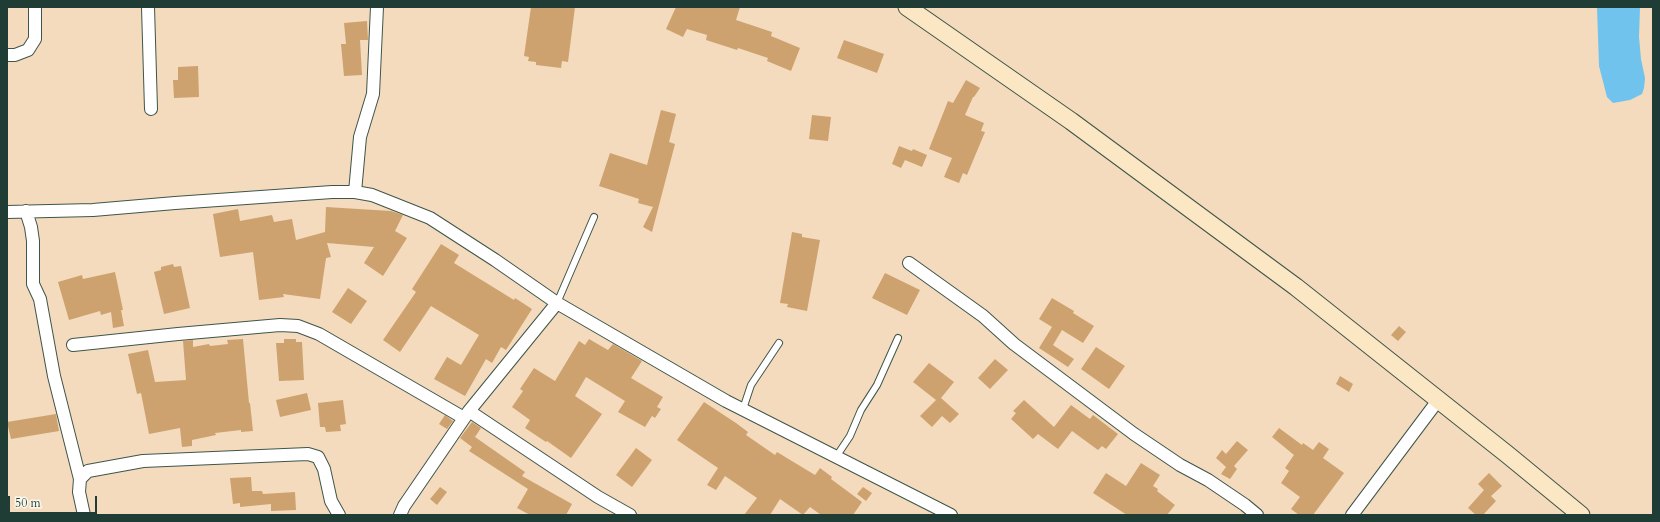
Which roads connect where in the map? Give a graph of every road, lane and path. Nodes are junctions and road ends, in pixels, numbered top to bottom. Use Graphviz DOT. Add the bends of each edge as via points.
graph roads {
  1 [pos="35,7"];
  2 [pos="148,7"];
  3 [pos="377,7"];
  4 [pos="907,7"];
  5 [pos="7,55"];
  6 [pos="151,109"];
  7 [pos="354,192"];
  8 [pos="7,212"];
  9 [pos="26,212"];
  10 [pos="594,217"];
  11 [pos="909,263"];
  12 [pos="557,303"];
  13 [pos="898,338"];
  14 [pos="779,343"];
  15 [pos="73,346"];
  16 [pos="1438,399"];
  17 [pos="743,408"];
  18 [pos="467,414"];
  19 [pos="836,457"];
  20 [pos="80,479"];
  21 [pos="84,515"];
  22 [pos="339,515"];
  23 [pos="400,515"];
  24 [pos="630,515"];
  25 [pos="951,515"];
  26 [pos="1257,515"];
  27 [pos="1352,515"];
  28 [pos="1581,515"];
  1 -- 5 [label="street" via="35,39 28,50"];
  2 -- 6 [label="street"];
  3 -- 7 [label="street" via="373,94 360,137"];
  4 -- 16 [label="main road" via="1072,122 1277,272"];
  7 -- 9 [label="street" via="93,210"];
  7 -- 12 [label="street" via="372,195 430,218"];
  8 -- 9 [label="street"];
  9 -- 20 [label="street" via="33,241 33,284 40,299 54,376"];
  10 -- 12 [label="lane"];
  11 -- 26 [label="street" via="983,316 1014,344 1134,434 1180,465 1208,480"];
  12 -- 17 [label="street" via="726,401"];
  12 -- 18 [label="street"];
  13 -- 19 [label="lane" via="878,385 861,410 850,436"];
  14 -- 17 [label="lane" via="751,385"];
  15 -- 18 [label="street" via="178,334 280,325 298,326 319,334"];
  16 -- 27 [label="street"];
  16 -- 28 [label="main road"];
  17 -- 19 [label="street"];
  18 -- 23 [label="street"];
  18 -- 24 [label="street"];
  19 -- 25 [label="street"];
  20 -- 21 [label="street" via="79,492"];
  20 -- 22 [label="street" via="88,471 143,461 308,454 318,457 324,469 330,501"];
}
